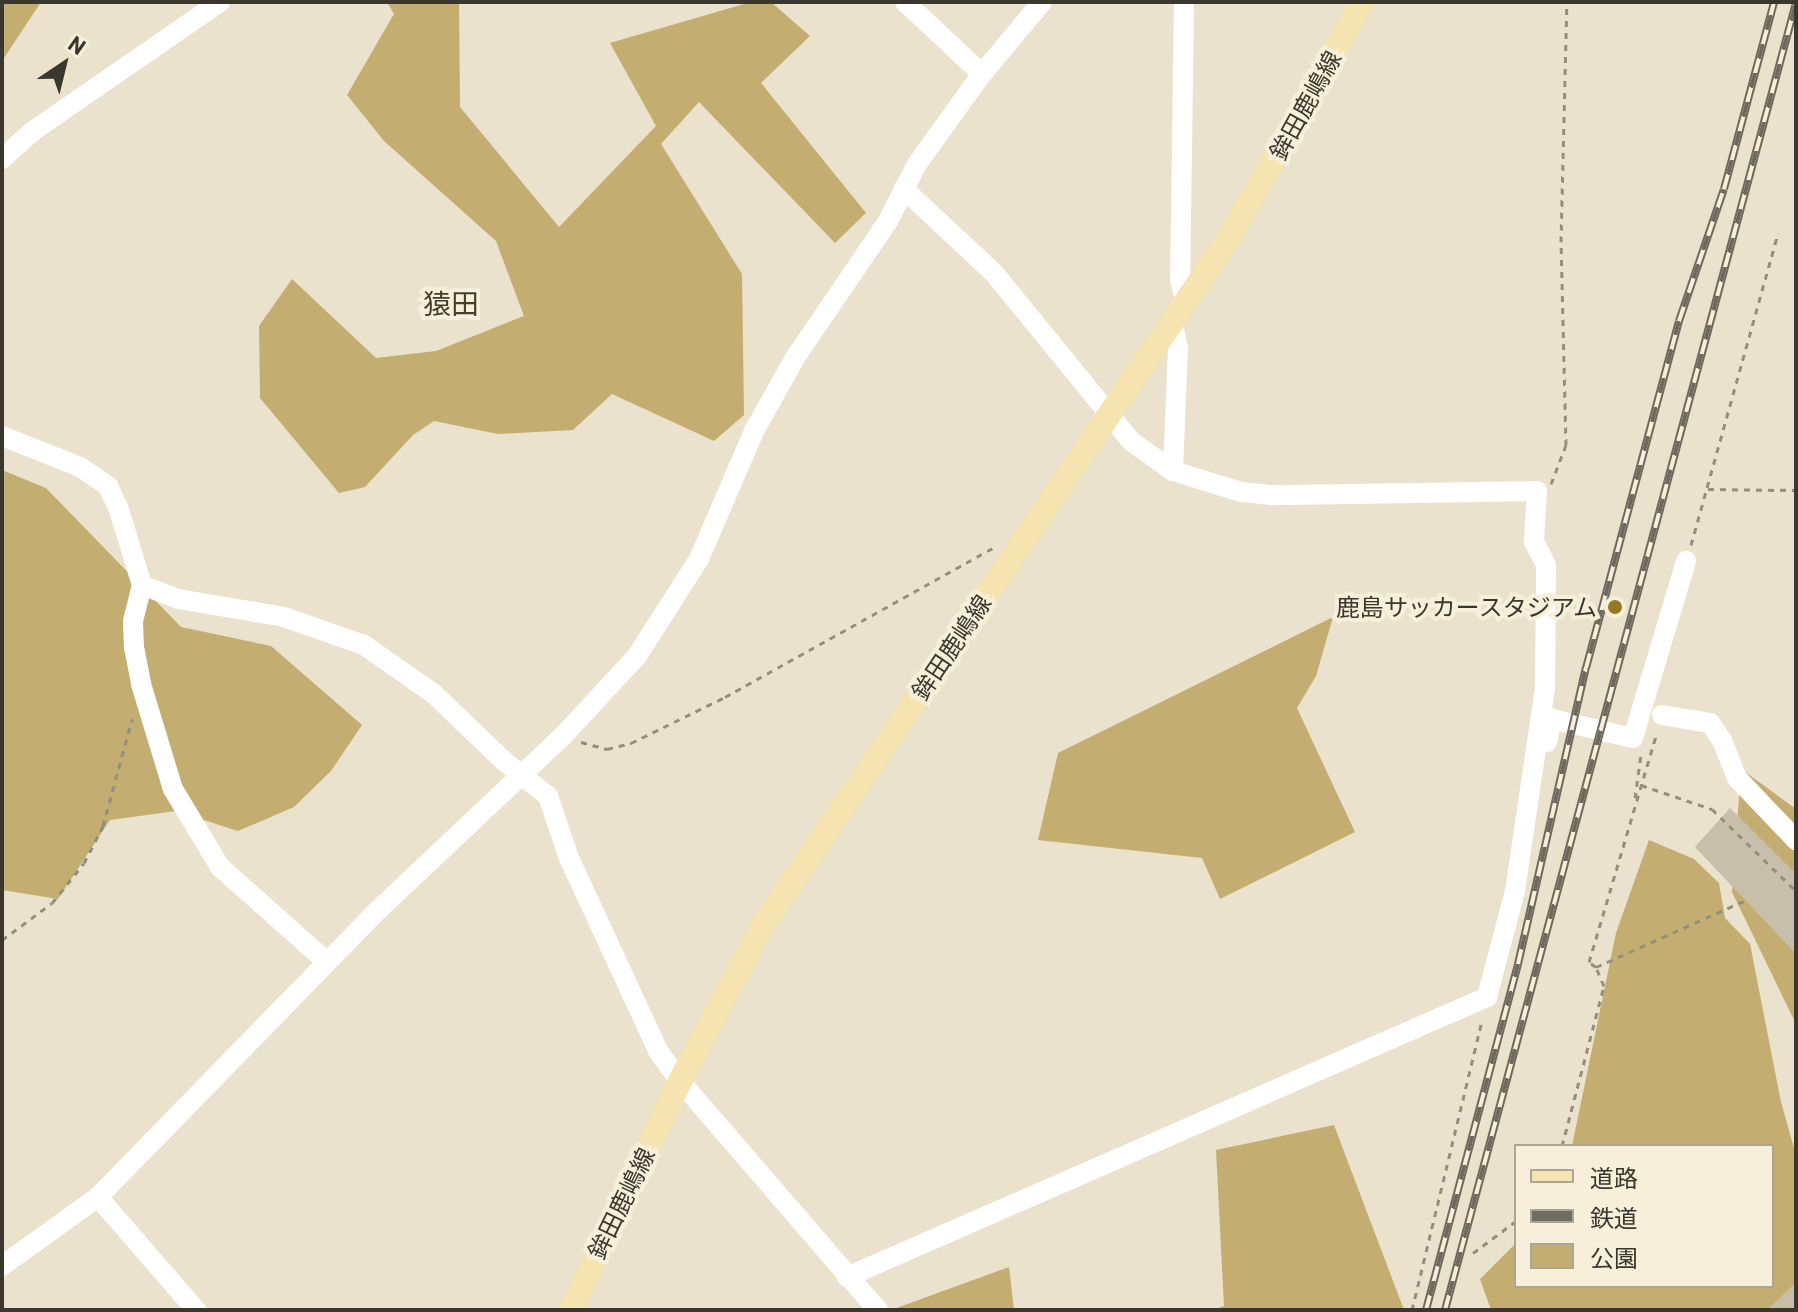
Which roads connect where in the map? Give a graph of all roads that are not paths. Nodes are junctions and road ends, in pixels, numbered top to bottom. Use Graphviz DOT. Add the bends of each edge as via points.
graph roads {
  1 [pos="220,2"];
  2 [pos="905,2"];
  3 [pos="1042,2"];
  4 [pos="1184,2"];
  5 [pos="1362,2"];
  6 [pos="982,74"];
  7 [pos="2,159"];
  8 [pos="904,189"];
  9 [pos="1186,304"];
  10 [pos="1173,325"];
  11 [pos="1110,417"];
  12 [pos="2,436"];
  13 [pos="1173,471"];
  14 [pos="1686,561"];
  15 [pos="142,585"];
  16 [pos="1662,715"];
  17 [pos="520,773"];
  18 [pos="1796,840"];
  19 [pos="1515,891"];
  20 [pos="327,962"];
  21 [pos="680,1081"];
  22 [pos="98,1197"];
  23 [pos="2,1266"];
  24 [pos="847,1277"];
  25 [pos="196,1310"];
  26 [pos="571,1310"];
  27 [pos="878,1310"];
  1 -- 7 [label="street" via="33,131"];
  2 -- 6 [label="street"];
  3 -- 6 [label="street"];
  4 -- 9 [label="street" via="1180,279"];
  5 -- 9 [label="main road, 鉾田鹿嶋線" via="1272,167"];
  6 -- 8 [label="street"];
  8 -- 11 [label="street" via="995,274"];
  8 -- 17 [label="street" via="754,431 699,559 660,624 604,695"];
  9 -- 10 [label="main road, 鉾田鹿嶋線"];
  10 -- 11 [label="main road, 鉾田鹿嶋線"];
  10 -- 13 [label="street" via="1178,348"];
  11 -- 13 [label="street" via="1131,441"];
  11 -- 21 [label="main road, 鉾田鹿嶋線" via="801,865 743,960"];
  12 -- 15 [label="street" via="80,467 108,486"];
  13 -- 19 [label="street" via="1241,492 1271,495 1537,491 1534,541 1546,565 1545,689"];
  14 -- 19 [label="street" via="1633,738 1552,719"];
  15 -- 17 [label="street" via="178,599 284,617 364,645 434,694"];
  15 -- 20 [label="street" via="133,621 134,647 173,789 220,867"];
  16 -- 18 [label="street" via="1710,723 1737,778"];
  17 -- 20 [label="street"];
  17 -- 21 [label="street" via="548,796 599,927 658,1051"];
  19 -- 24 [label="street" via="1487,997"];
  20 -- 22 [label="street"];
  21 -- 24 [label="street"];
  21 -- 26 [label="main road, 鉾田鹿嶋線"];
  22 -- 23 [label="street"];
  22 -- 25 [label="street"];
  24 -- 27 [label="street"];
}
